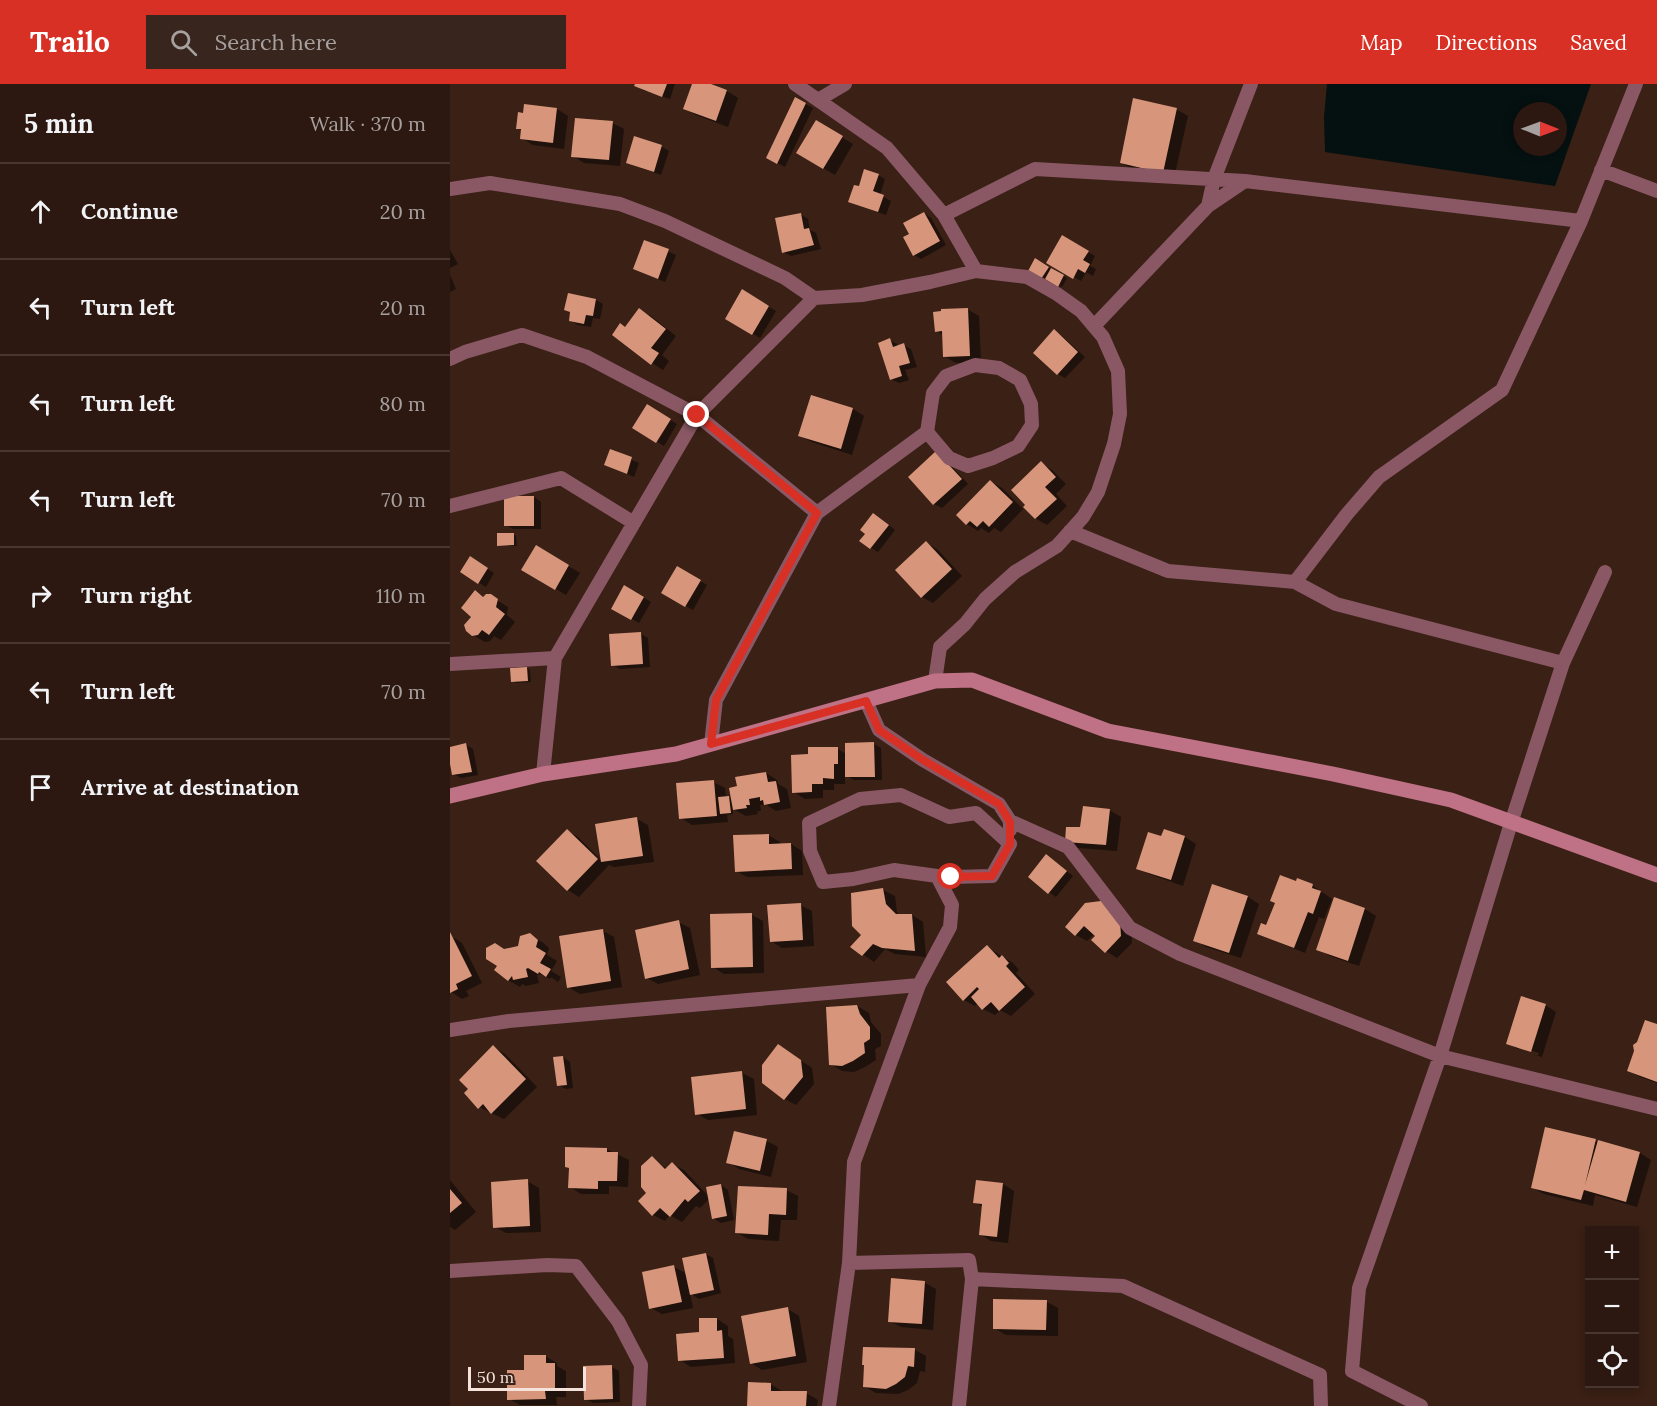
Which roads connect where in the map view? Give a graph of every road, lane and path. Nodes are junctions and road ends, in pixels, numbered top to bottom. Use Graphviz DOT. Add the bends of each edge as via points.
graph roads {
  1 [pos="795,84"];
  2 [pos="844,84"];
  3 [pos="1251,84"];
  4 [pos="1636,84"];
  5 [pos="818,100"];
  6 [pos="1601,170"];
  7 [pos="1214,179"];
  8 [pos="1245,180"];
  9 [pos="450,189"];
  10 [pos="1657,191"];
  11 [pos="1208,206"];
  12 [pos="944,215"];
  13 [pos="1581,221"];
  14 [pos="975,271"];
  15 [pos="814,298"];
  16 [pos="1095,325"];
  17 [pos="450,359"];
  18 [pos="697,415"];
  19 [pos="927,432"];
  20 [pos="450,506"];
  21 [pos="817,513"];
  22 [pos="634,523"];
  23 [pos="1070,531"];
  24 [pos="1605,572"];
  25 [pos="1295,582"];
  26 [pos="555,658"];
  27 [pos="1563,663"];
  28 [pos="450,664"];
  29 [pos="935,681"];
  30 [pos="866,701"];
  31 [pos="711,744"];
  32 [pos="543,774"];
  33 [pos="450,796"];
  34 [pos="1010,822"];
  35 [pos="1511,823"];
  36 [pos="1010,844"];
  37 [pos="1657,875"];
  38 [pos="937,876"];
  39 [pos="919,985"];
  40 [pos="450,1030"];
  41 [pos="1440,1056"];
  42 [pos="1657,1109"];
  43 [pos="849,1263"];
  44 [pos="450,1271"];
  45 [pos="972,1279"];
  46 [pos="639,1406"];
  47 [pos="829,1406"];
  48 [pos="959,1406"];
  49 [pos="1321,1406"];
  50 [pos="1421,1406"];
  1 -- 5 [label="street"];
  2 -- 5 [label="street"];
  3 -- 7 [label="street"];
  4 -- 6 [label="street"];
  5 -- 12 [label="street" via="887,148"];
  6 -- 10 [label="street"];
  6 -- 13 [label="street"];
  7 -- 8 [label="street"];
  7 -- 11 [label="street"];
  7 -- 12 [label="street" via="1035,169"];
  8 -- 11 [label="street"];
  8 -- 13 [label="street"];
  9 -- 15 [label="street" via="490,183 620,204 665,220 785,278"];
  11 -- 16 [label="street"];
  12 -- 14 [label="street"];
  13 -- 25 [label="street" via="1502,390 1379,477"];
  14 -- 15 [label="street" via="862,295"];
  14 -- 16 [label="street" via="1027,277 1082,311"];
  15 -- 18 [label="street"];
  16 -- 23 [label="street" via="1118,370 1120,414 1098,492"];
  17 -- 18 [label="street" via="522,335 587,357"];
  18 -- 21 [label="street"];
  18 -- 22 [label="street"];
  19 -- 19 [label="street" via="949,458 968,466 1018,446 1032,425 1031,404 1020,380 999,368 975,365 946,376 933,393"];
  19 -- 21 [label="street"];
  20 -- 22 [label="street" via="561,478"];
  21 -- 31 [label="street" via="716,700"];
  22 -- 26 [label="street"];
  23 -- 25 [label="street" via="1168,571"];
  23 -- 29 [label="street" via="1056,546 1015,572 940,647"];
  24 -- 27 [label="street"];
  25 -- 27 [label="street" via="1336,604"];
  26 -- 28 [label="street"];
  26 -- 32 [label="street"];
  27 -- 35 [label="street"];
  29 -- 30 [label="street"];
  29 -- 35 [label="street" via="972,680 1108,731 1450,800"];
  30 -- 31 [label="street"];
  30 -- 34 [label="street" via="879,730 999,804"];
  31 -- 32 [label="street" via="676,754"];
  32 -- 33 [label="street"];
  34 -- 36 [label="street"];
  34 -- 41 [label="street" via="1068,847 1130,928 1180,954"];
  35 -- 37 [label="street"];
  35 -- 41 [label="street"];
  36 -- 38 [label="street" via="992,876"];
  36 -- 38 [label="street" via="976,813 948,817 901,795 860,799 809,824 810,851 823,882 894,870"];
  38 -- 39 [label="street" via="952,905 950,927"];
  39 -- 40 [label="street" via="509,1021"];
  39 -- 43 [label="street" via="854,1162"];
  41 -- 42 [label="street"];
  41 -- 50 [label="street" via="1359,1288 1352,1371"];
  43 -- 45 [label="street" via="969,1260"];
  43 -- 47 [label="street"];
  44 -- 46 [label="street" via="576,1266 618,1321 641,1365"];
  45 -- 48 [label="street"];
  45 -- 49 [label="street" via="1123,1286 1320,1375"];
}
